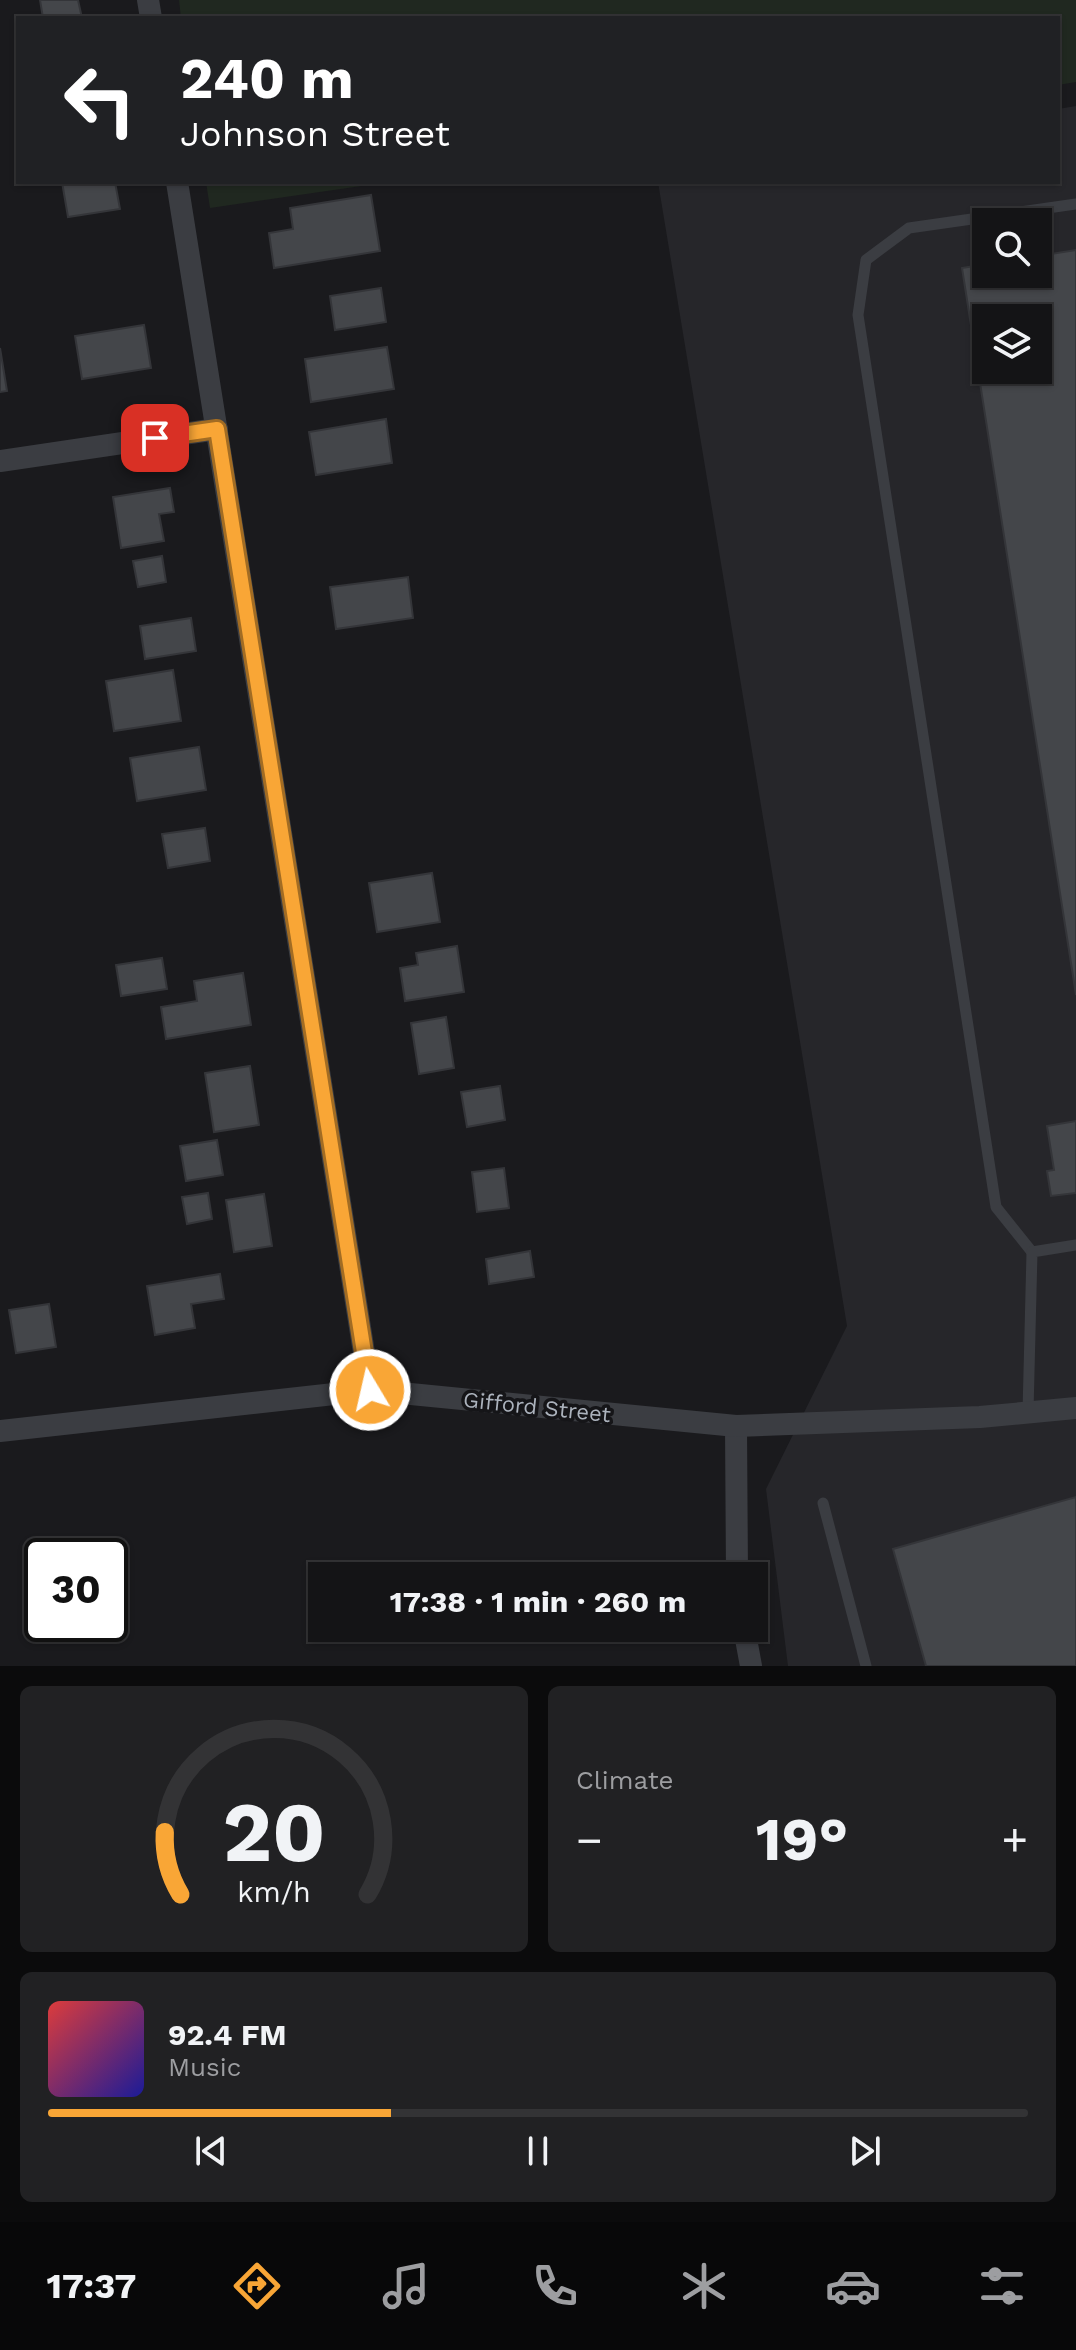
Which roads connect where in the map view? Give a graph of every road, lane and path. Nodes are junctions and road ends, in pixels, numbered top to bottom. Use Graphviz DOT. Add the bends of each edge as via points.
graph roads {
  1 [pos="177,184"];
  2 [pos="1076,204"];
  3 [pos="217,429"];
  4 [pos="0,461"];
  5 [pos="1076,1245"];
  6 [pos="1032,1252"];
  7 [pos="370,1390"];
  8 [pos="1076,1408"];
  9 [pos="1028,1412"];
  10 [pos="736,1426"];
  11 [pos="0,1431"];
  12 [pos="823,1503"];
  13 [pos="737,1562"];
  14 [pos="747,1642"];
  15 [pos="751,1666"];
  16 [pos="866,1666"];
  1 -- 3 [label="street"];
  2 -- 6 [label="lane" via="909,228 866,260 858,315 996,1207"];
  3 -- 4 [label="street"];
  3 -- 7 [label="street"];
  5 -- 6 [label="lane"];
  6 -- 9 [label="lane"];
  7 -- 10 [label="street, Gifford Street"];
  7 -- 11 [label="street, Gifford Street"];
  8 -- 9 [label="street, Gifford Street"];
  9 -- 10 [label="street, Gifford Street"];
  10 -- 13 [label="street"];
  12 -- 16 [label="lane"];
  14 -- 15 [label="street"];
}
